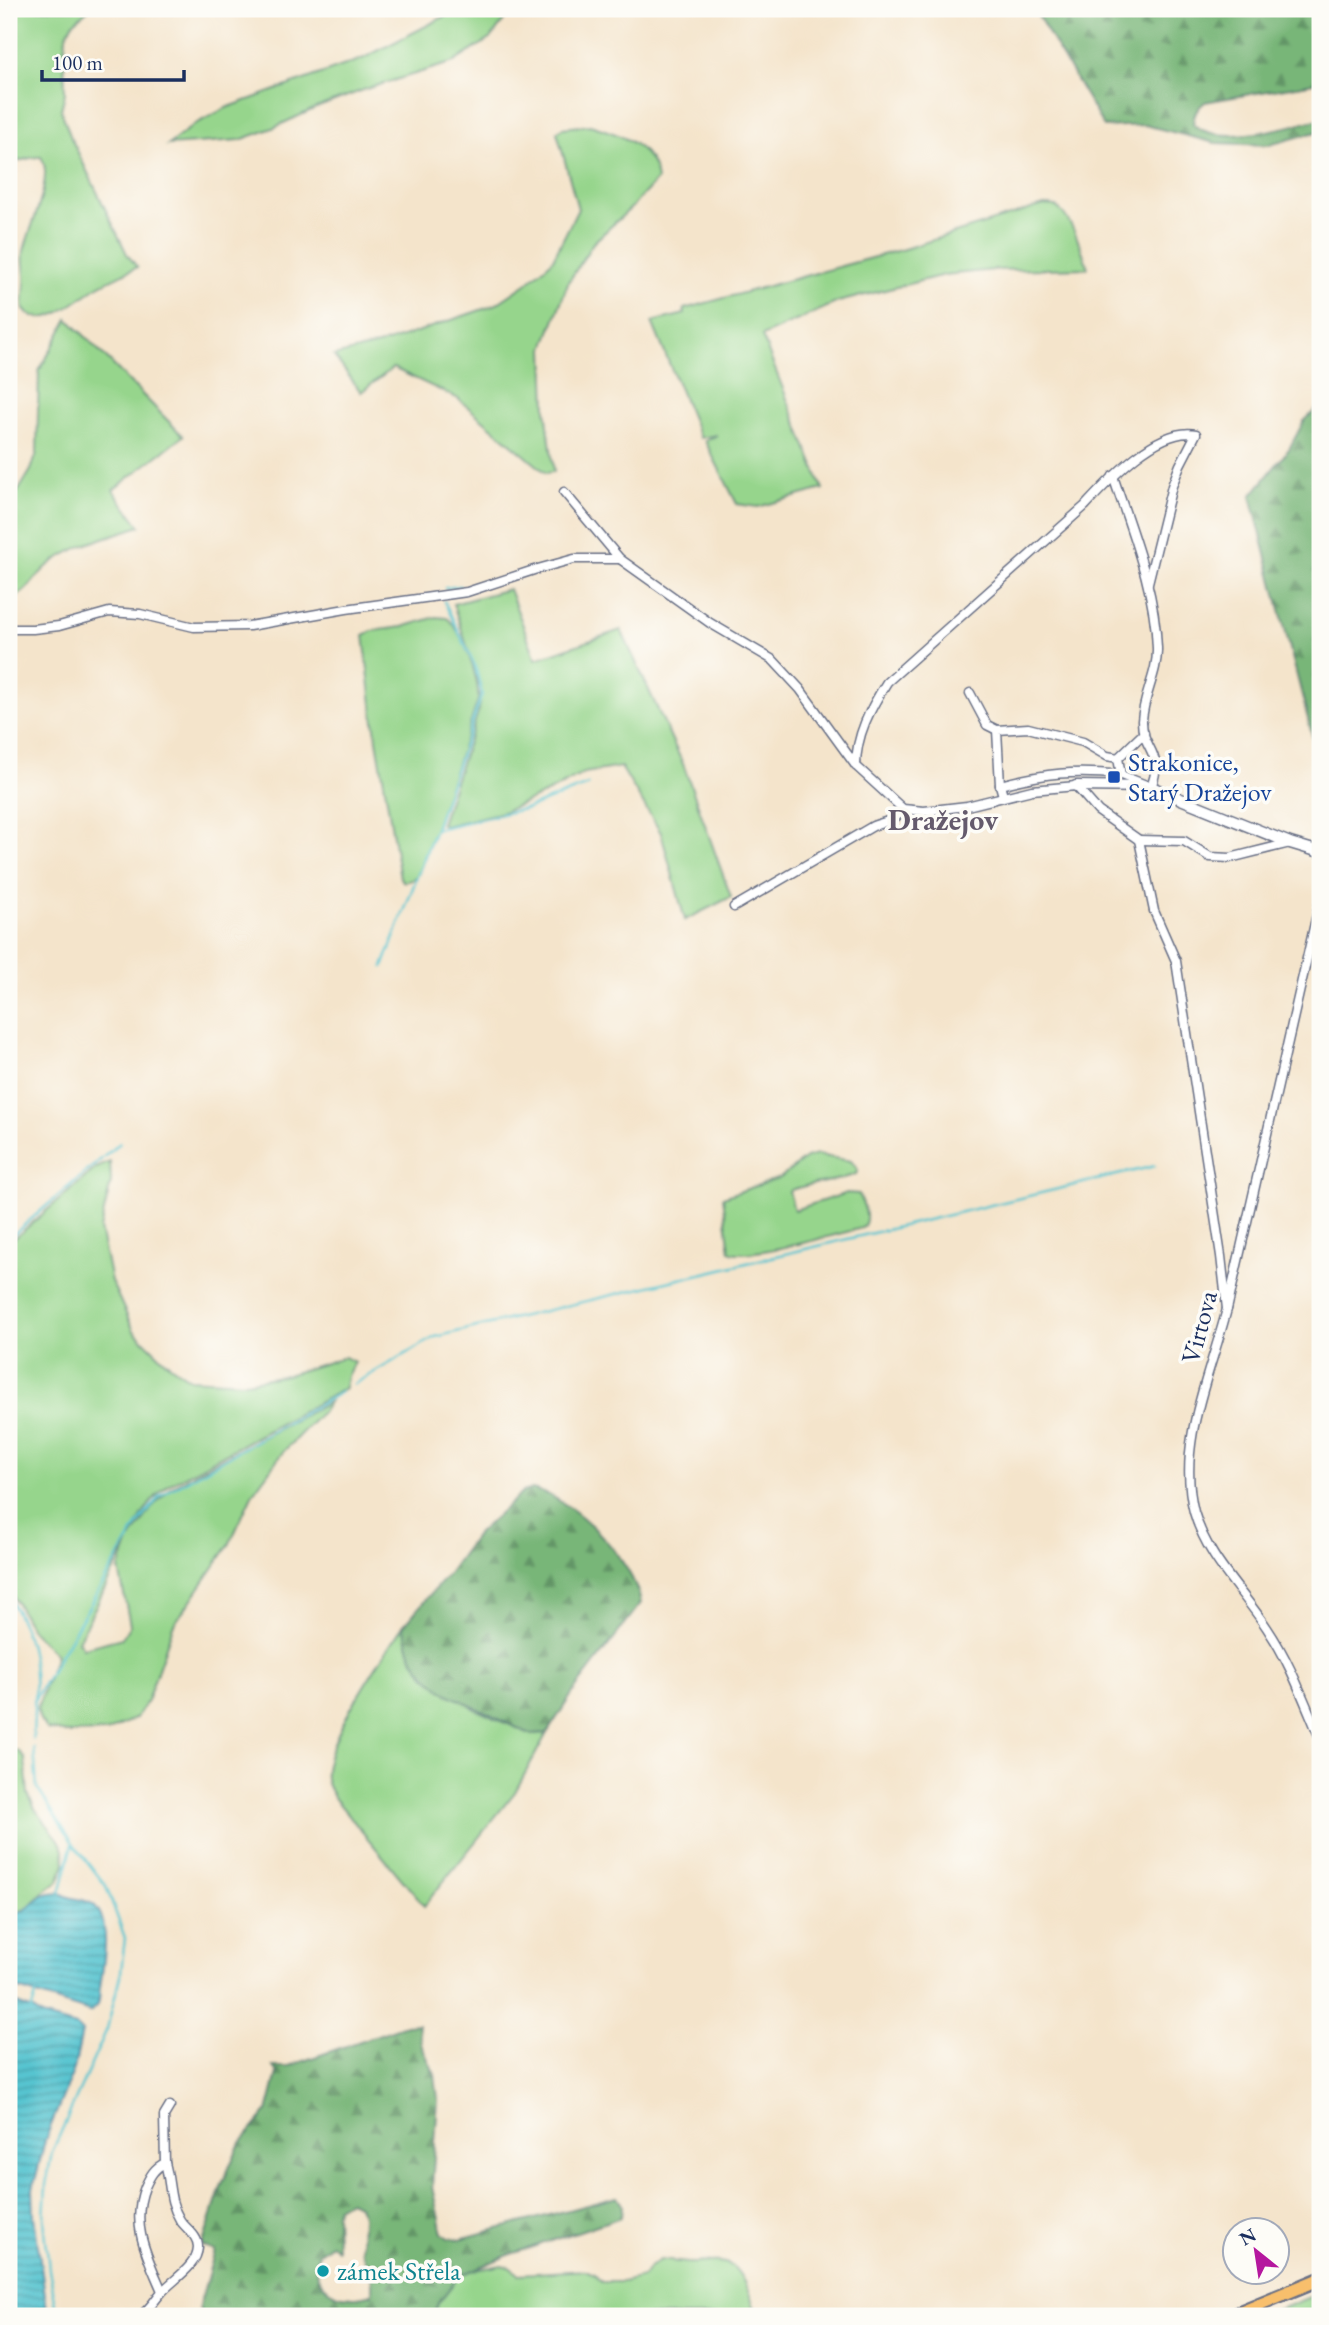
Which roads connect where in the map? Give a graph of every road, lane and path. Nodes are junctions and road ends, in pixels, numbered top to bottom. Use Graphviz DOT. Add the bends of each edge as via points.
graph roads {
  1 [pos="1113,476"];
  2 [pos="564,492"];
  3 [pos="620,559"];
  4 [pos="1148,583"];
  5 [pos="9,629"];
  6 [pos="970,693"];
  7 [pos="997,730"];
  8 [pos="1144,733"];
  9 [pos="837,741"];
  10 [pos="858,742"];
  11 [pos="1118,758"];
  12 [pos="856,766"];
  13 [pos="1121,775"];
  14 [pos="1000,785"];
  15 [pos="1076,786"];
  16 [pos="1151,787"];
  17 [pos="1003,796"];
  18 [pos="903,809"];
  19 [pos="1139,840"];
  20 [pos="1290,843"];
  21 [pos="1320,852"];
  22 [pos="1320,901"];
  23 [pos="734,907"];
  24 [pos="1227,1309"];
  25 [pos="1320,1738"];
  26 [pos="170,2106"];
  27 [pos="165,2163"];
  28 [pos="1320,2279"];
  29 [pos="162,2291"];
  30 [pos="153,2313"];
  31 [pos="140,2316"];
  32 [pos="1230,2316"];
  1 -- 4 [label="street"];
  1 -- 4 [label="street" via="1173,435 1196,433 1172,486"];
  1 -- 10 [label="street" via="887,682"];
  2 -- 3 [label="street"];
  3 -- 5 [label="street" via="574,559 467,592 249,626 194,627 140,614 108,612 60,626"];
  3 -- 9 [label="street" via="710,623 773,660"];
  4 -- 8 [label="street" via="1157,648 1142,720"];
  6 -- 7 [label="street" via="987,725"];
  7 -- 11 [label="street" via="1028,727 1083,742"];
  7 -- 14 [label="street"];
  8 -- 11 [label="street"];
  8 -- 16 [label="street" via="1156,757 1157,773"];
  9 -- 10 [label="street"];
  9 -- 12 [label="street"];
  10 -- 12 [label="street"];
  11 -- 13 [label="street"];
  12 -- 18 [label="street"];
  13 -- 14 [label="street" via="1083,771"];
  13 -- 16 [label="street"];
  14 -- 17 [label="street"];
  15 -- 16 [label="street"];
  15 -- 17 [label="street"];
  15 -- 19 [label="street" via="1098,811"];
  16 -- 20 [label="street"];
  17 -- 18 [label="street" via="967,806"];
  18 -- 23 [label="street" via="894,819 873,826"];
  19 -- 20 [label="street" via="1184,841 1210,857 1230,858"];
  19 -- 24 [label="street" via="1154,911 1176,961"];
  20 -- 21 [label="street"];
  22 -- 24 [label="street, Virtova"];
  24 -- 25 [label="street, Virtova" via="1189,1456 1194,1510 1230,1581 1280,1650"];
  26 -- 27 [label="street" via="164,2116"];
  27 -- 29 [label="street" via="150,2177 138,2222"];
  27 -- 29 [label="street" via="169,2195 198,2247 190,2265"];
  28 -- 32 [label="main road"];
  29 -- 30 [label="street"];
  30 -- 31 [label="street"];
}
